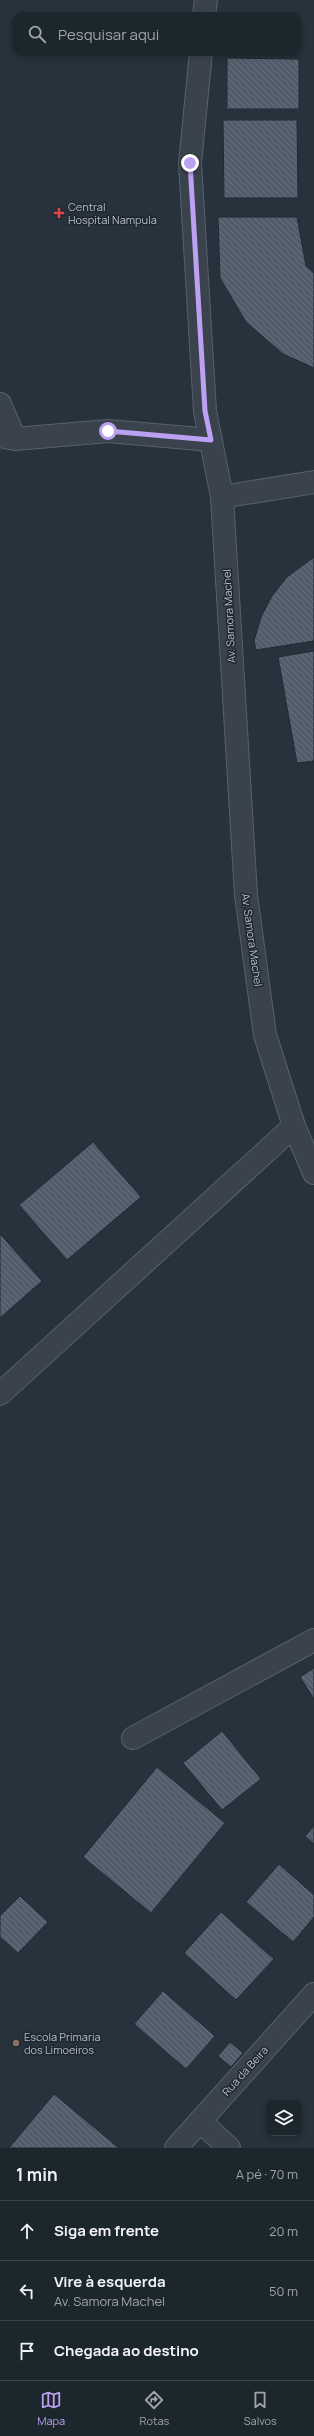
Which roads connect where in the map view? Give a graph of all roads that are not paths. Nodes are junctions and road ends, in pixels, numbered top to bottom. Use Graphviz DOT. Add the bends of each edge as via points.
graph roads {
  1 [pos="206,0"];
  2 [pos="204,12"];
  3 [pos="201,56"];
  4 [pos="0,404"];
  5 [pos="7,437"];
  6 [pos="211,440"];
  7 [pos="314,482"];
  8 [pos="222,497"];
  9 [pos="294,1126"];
  10 [pos="314,1173"];
  11 [pos="0,1394"];
  12 [pos="314,1640"];
  13 [pos="133,1738"];
  14 [pos="314,1994"];
  15 [pos="200,2121"];
  16 [pos="176,2148"];
  17 [pos="229,2148"];
  1 -- 2 [label="street"];
  3 -- 6 [label="street, Av. Samora Machel" via="190,163 205,411"];
  4 -- 5 [label="street"];
  5 -- 6 [label="street" via="108,431"];
  6 -- 8 [label="street, Av. Samora Machel"];
  7 -- 8 [label="street"];
  8 -- 9 [label="street, Av. Samora Machel" via="246,895 265,1034"];
  9 -- 10 [label="street, Av. Samora Machel"];
  9 -- 11 [label="street"];
  12 -- 13 [label="street"];
  14 -- 15 [label="street, Rua da Beira"];
  15 -- 16 [label="street, Rua da Beira"];
  15 -- 17 [label="street"];
}
